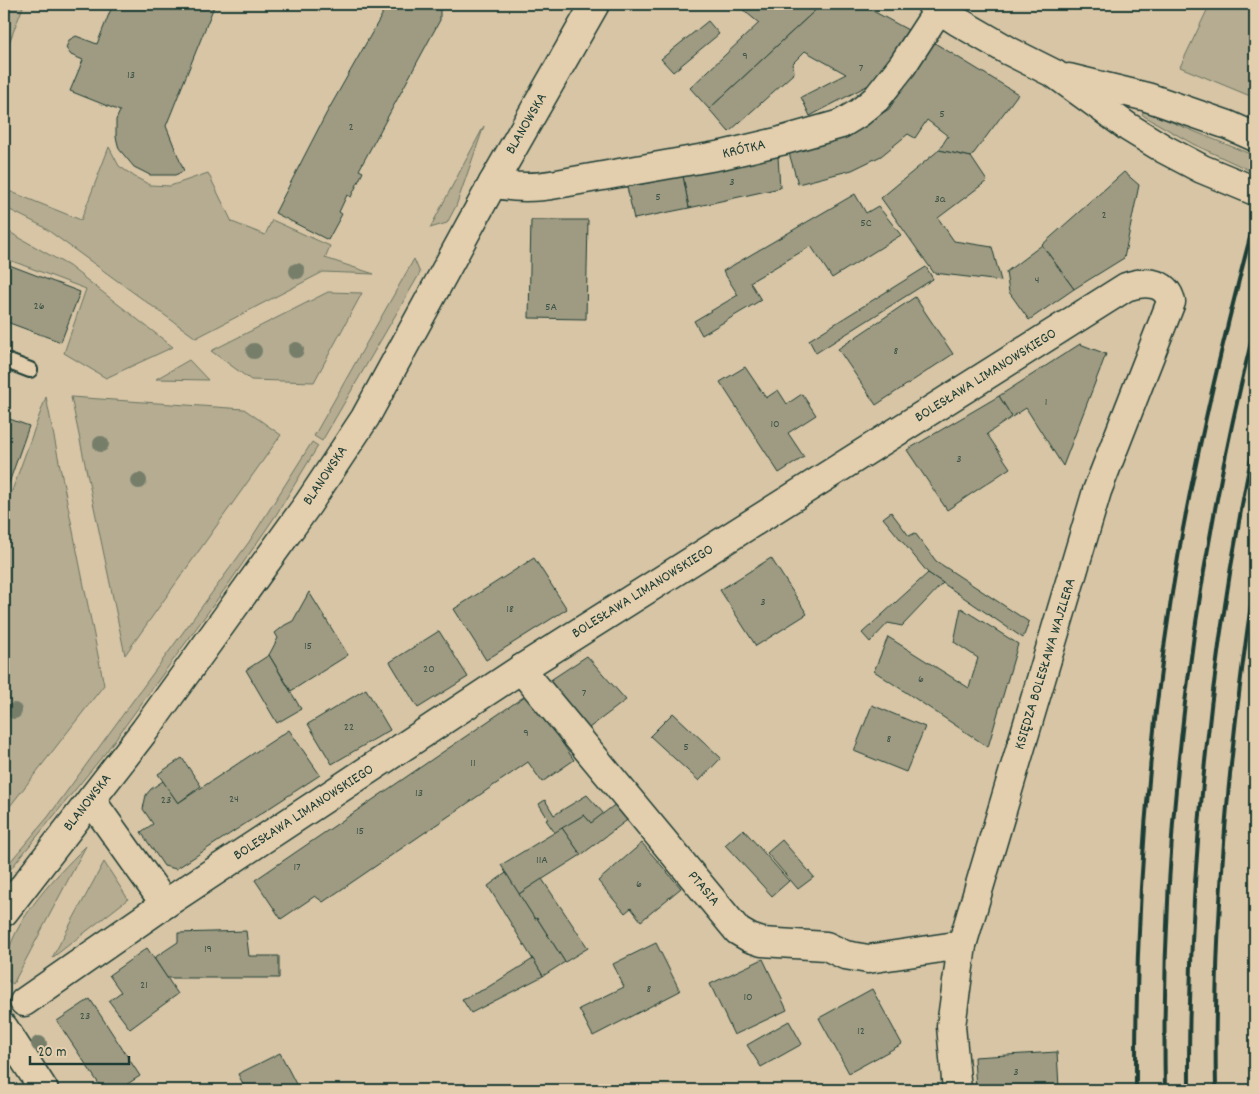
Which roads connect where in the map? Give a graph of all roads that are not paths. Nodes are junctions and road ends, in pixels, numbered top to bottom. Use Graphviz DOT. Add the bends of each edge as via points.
graph roads {
  1 [pos="595,4"];
  2 [pos="935,5"];
  3 [pos="1055,74"];
  4 [pos="1255,137"];
  5 [pos="494,183"];
  6 [pos="1255,191"];
  7 [pos="1126,287"];
  8 [pos="4,360"];
  9 [pos="30,370"];
  10 [pos="521,669"];
  11 [pos="91,800"];
  12 [pos="165,904"];
  13 [pos="4,912"];
  14 [pos="962,945"];
  15 [pos="24,1002"];
  16 [pos="4,1028"];
  17 [pos="44,1090"];
  18 [pos="956,1090"];
  1 -- 5 [label="street, BLANOWSKA"];
  2 -- 3 [label="street" via="1009,51"];
  2 -- 5 [label="street, KRÓTKA" via="890,83 876,99 841,124 722,156 532,188"];
  3 -- 4 [label="street" via="1148,97"];
  3 -- 6 [label="street" via="1164,149"];
  5 -- 11 [label="street, BLANOWSKA" via="365,418 308,504"];
  7 -- 10 [label="street, BOLESŁAWA LIMANOWSKIEGO"];
  7 -- 14 [label="street, KSIĘDZA BOLESŁAWA WAJZLERA" via="1141,282 1155,284 1166,291 1171,302 1097,491"];
  8 -- 9 [label="lane"];
  10 -- 12 [label="street, BOLESŁAWA LIMANOWSKIEGO"];
  10 -- 14 [label="street, PTASIA" via="738,931 762,942 826,946 845,955 868,959"];
  11 -- 12 [label="street"];
  11 -- 13 [label="street, BLANOWSKA"];
  12 -- 15 [label="street, BOLESŁAWA LIMANOWSKIEGO"];
  14 -- 18 [label="street, KSIĘDZA BOLESŁAWA WAJZLERA" via="951,1026"];
  16 -- 17 [label="street"];
}
